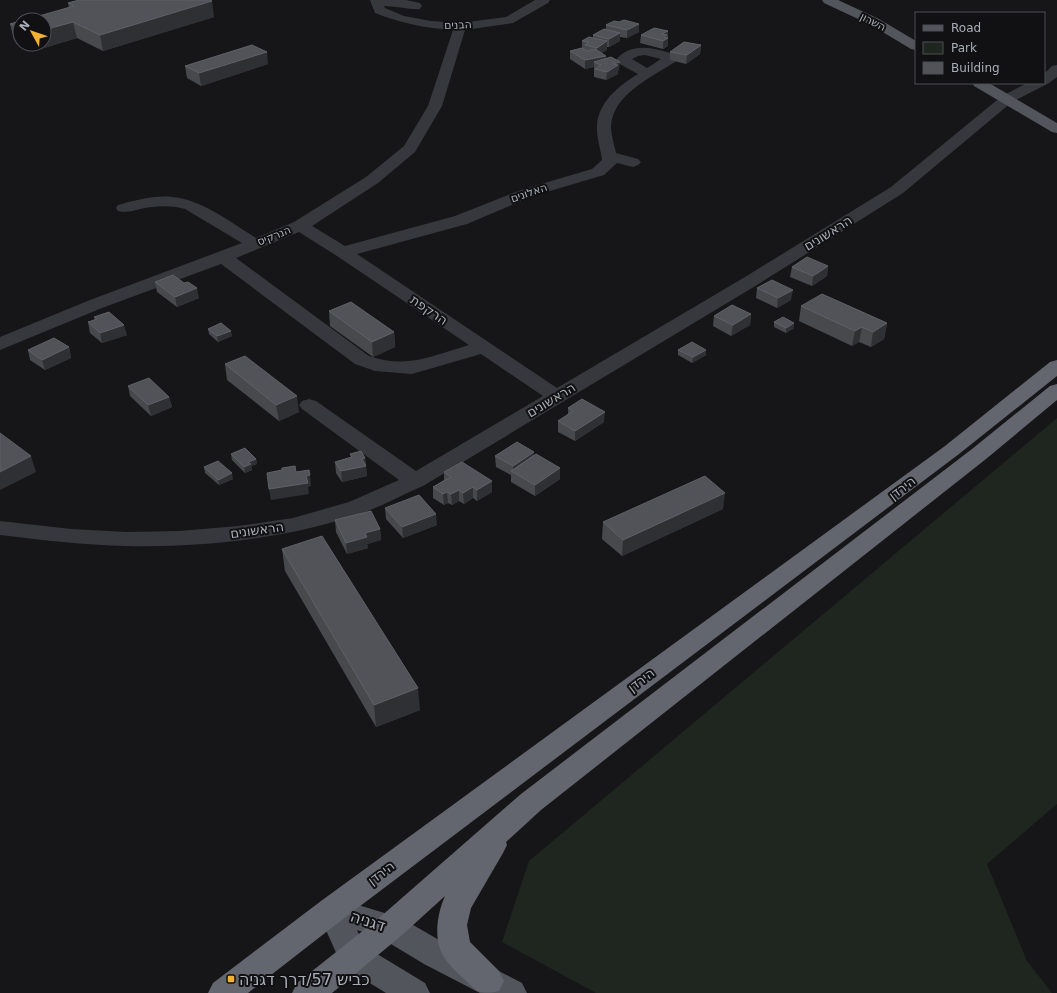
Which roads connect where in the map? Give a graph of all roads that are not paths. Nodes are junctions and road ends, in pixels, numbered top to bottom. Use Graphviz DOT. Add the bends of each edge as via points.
graph roads {
  1 [pos="544,0"];
  2 [pos="828,0"];
  3 [pos="376,1"];
  4 [pos="416,6"];
  5 [pos="460,27"];
  6 [pos="915,45"];
  7 [pos="1057,69"];
  8 [pos="648,74"];
  9 [pos="1045,79"];
  10 [pos="981,84"];
  11 [pos="1036,84"];
  12 [pos="1006,99"];
  13 [pos="1057,129"];
  14 [pos="609,156"];
  15 [pos="633,162"];
  16 [pos="124,208"];
  17 [pos="300,226"];
  18 [pos="254,244"];
  19 [pos="343,252"];
  20 [pos="223,257"];
  21 [pos="0,344"];
  22 [pos="484,347"];
  23 [pos="1057,366"];
  24 [pos="1057,390"];
  25 [pos="556,396"];
  26 [pos="309,405"];
  27 [pos="415,481"];
  28 [pos="0,528"];
  29 [pos="505,825"];
  30 [pos="332,910"];
  31 [pos="390,927"];
  32 [pos="353,956"];
  33 [pos="499,987"];
  34 [pos="224,993"];
  35 [pos="308,993"];
  36 [pos="414,993"];
  1 -- 5 [label="street, הבנים" via="509,20"];
  2 -- 6 [label="main road, השרון" via="875,22"];
  3 -- 4 [label="street"];
  3 -- 5 [label="street, הבנים" via="379,10 401,19"];
  5 -- 17 [label="street, הנרקיס" via="435,106 410,149 372,180"];
  7 -- 9 [label="street"];
  8 -- 14 [label="street" via="616,97 609,106 604,123"];
  10 -- 12 [label="main road"];
  11 -- 12 [label="street, הראשונים"];
  12 -- 13 [label="main road"];
  12 -- 25 [label="street, הראשונים" via="897,190 751,281"];
  14 -- 15 [label="street"];
  14 -- 19 [label="street, האלונים" via="610,161 598,172 538,189 456,222"];
  16 -- 18 [label="street" via="156,201 180,201"];
  17 -- 18 [label="street, הנרקיס"];
  17 -- 19 [label="street, הרקפת"];
  18 -- 20 [label="street, הנרקיס"];
  19 -- 22 [label="street, הרקפת"];
  20 -- 21 [label="street, הנרקיס" via="96,304"];
  20 -- 22 [label="street" via="362,360 382,367 412,368"];
  22 -- 25 [label="street, הרקפת"];
  23 -- 30 [label="highway, הירדן" via="952,450"];
  24 -- 29 [label="highway, הירדן"];
  25 -- 27 [label="street, הראשונים"];
  26 -- 27 [label="street"];
  27 -- 28 [label="street, הראשונים" via="357,507 294,525 238,533 127,539"];
  29 -- 31 [label="highway, הירדן"];
  29 -- 33 [label="highway" via="456,905 452,925 455,948"];
  30 -- 31 [label="main road, דגניה"];
  30 -- 32 [label="main road, דגניה"];
  30 -- 34 [label="highway, הירדן"];
  31 -- 32 [label="highway, הירדן"];
  31 -- 33 [label="main road, דגניה"];
  32 -- 35 [label="highway, הירדן"];
  32 -- 36 [label="main road"];
}
